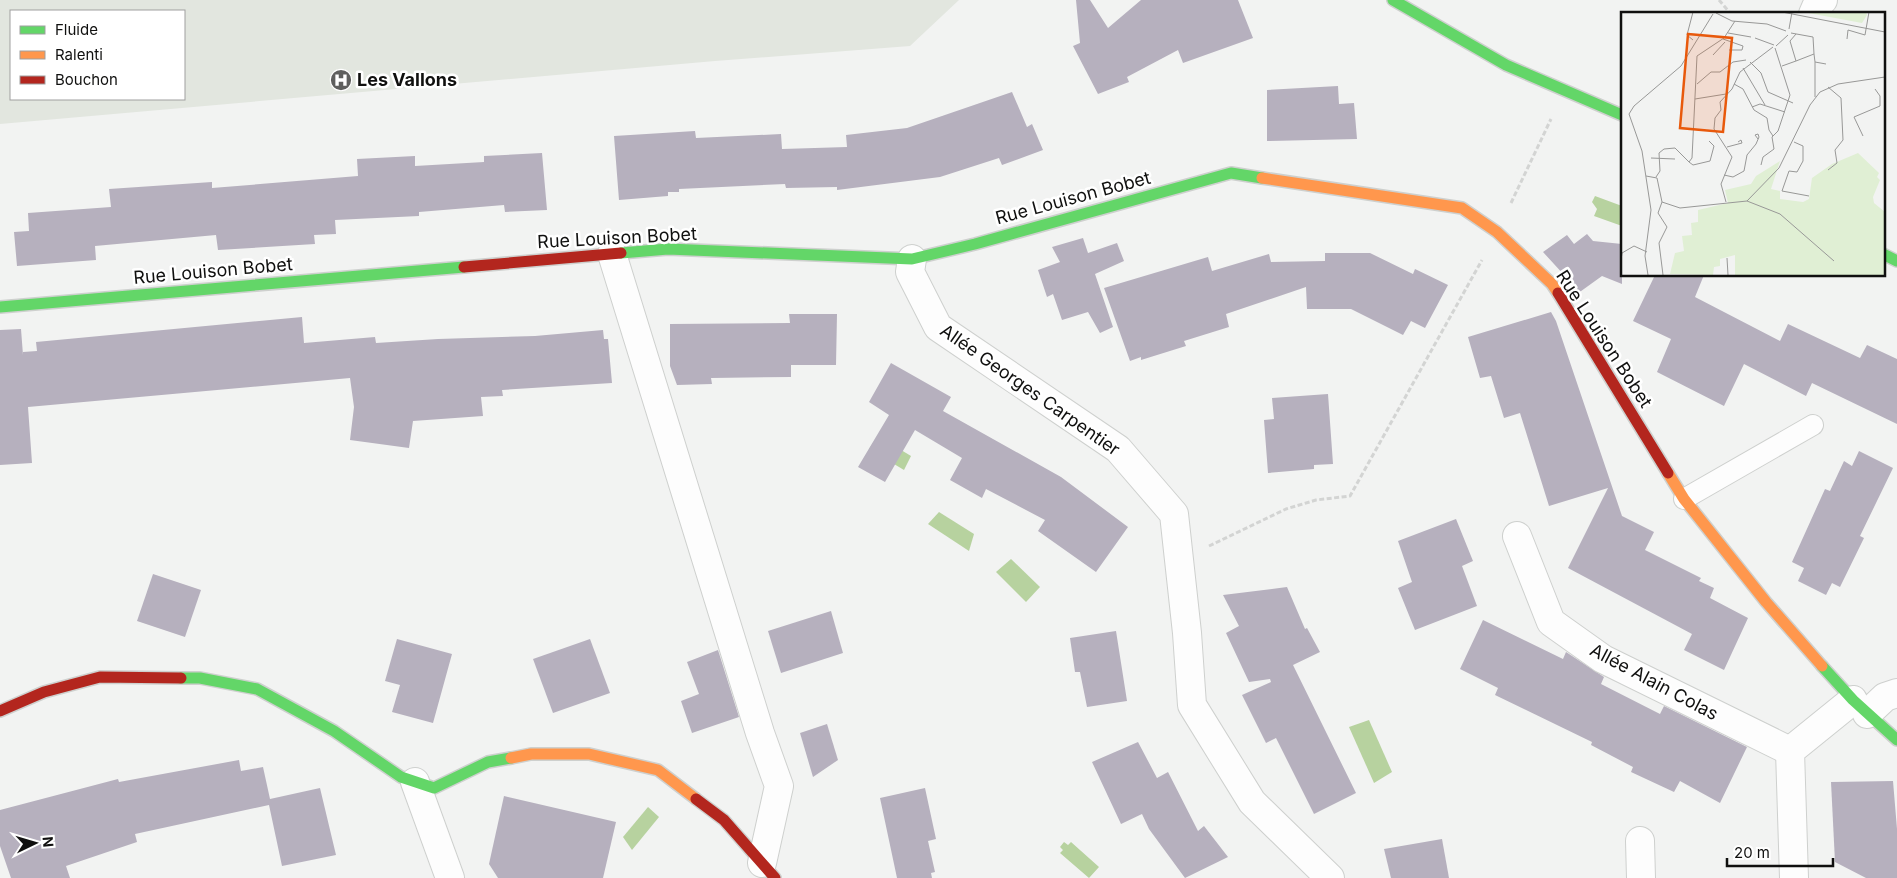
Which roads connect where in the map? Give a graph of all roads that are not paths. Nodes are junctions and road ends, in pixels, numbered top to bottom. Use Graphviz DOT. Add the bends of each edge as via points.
graph roads {
  1 [pos="1393,0"];
  2 [pos="1823,0"];
  3 [pos="1814,12"];
  4 [pos="1621,115"];
  5 [pos="612,254"];
  6 [pos="1884,254"];
  7 [pos="912,259"];
  8 [pos="1897,261"];
  9 [pos="0,307"];
  10 [pos="1813,425"];
  11 [pos="1684,499"];
  12 [pos="1517,536"];
  13 [pos="1897,693"];
  14 [pos="1860,707"];
  15 [pos="0,710"];
  16 [pos="1897,740"];
  17 [pos="1790,751"];
  18 [pos="415,782"];
  19 [pos="1640,842"];
  20 [pos="768,870"];
  21 [pos="450,878"];
  22 [pos="1330,878"];
  23 [pos="1642,878"];
  24 [pos="1794,878"];
  1 -- 4 [label="street" via="1506,64"];
  2 -- 3 [label="street"];
  5 -- 7 [label="street, Rue Louison Bobet" via="668,249"];
  5 -- 9 [label="street, Rue Louison Bobet"];
  5 -- 20 [label="street" via="779,786"];
  6 -- 8 [label="street"];
  7 -- 11 [label="street, Rue Louison Bobet" via="1231,173 1462,208 1497,232 1552,284"];
  7 -- 22 [label="street, Allée Georges Carpentier" via="910,272 938,327 1118,450 1174,514 1192,705 1252,802"];
  10 -- 11 [label="lane"];
  11 -- 14 [label="street, Rue Louison Bobet" via="1766,602"];
  12 -- 17 [label="street, Allée Alain Colas" via="1551,622 1603,659"];
  13 -- 14 [label="street"];
  14 -- 16 [label="street, Rue Louison Bobet"];
  14 -- 17 [label="street"];
  15 -- 18 [label="street" via="44,692 100,677 200,678 257,689 334,731 402,777"];
  17 -- 24 [label="street"];
  18 -- 20 [label="street" via="434,788 488,762 531,754 589,754 658,770 724,820"];
  18 -- 21 [label="street"];
  19 -- 23 [label="street"];
}
